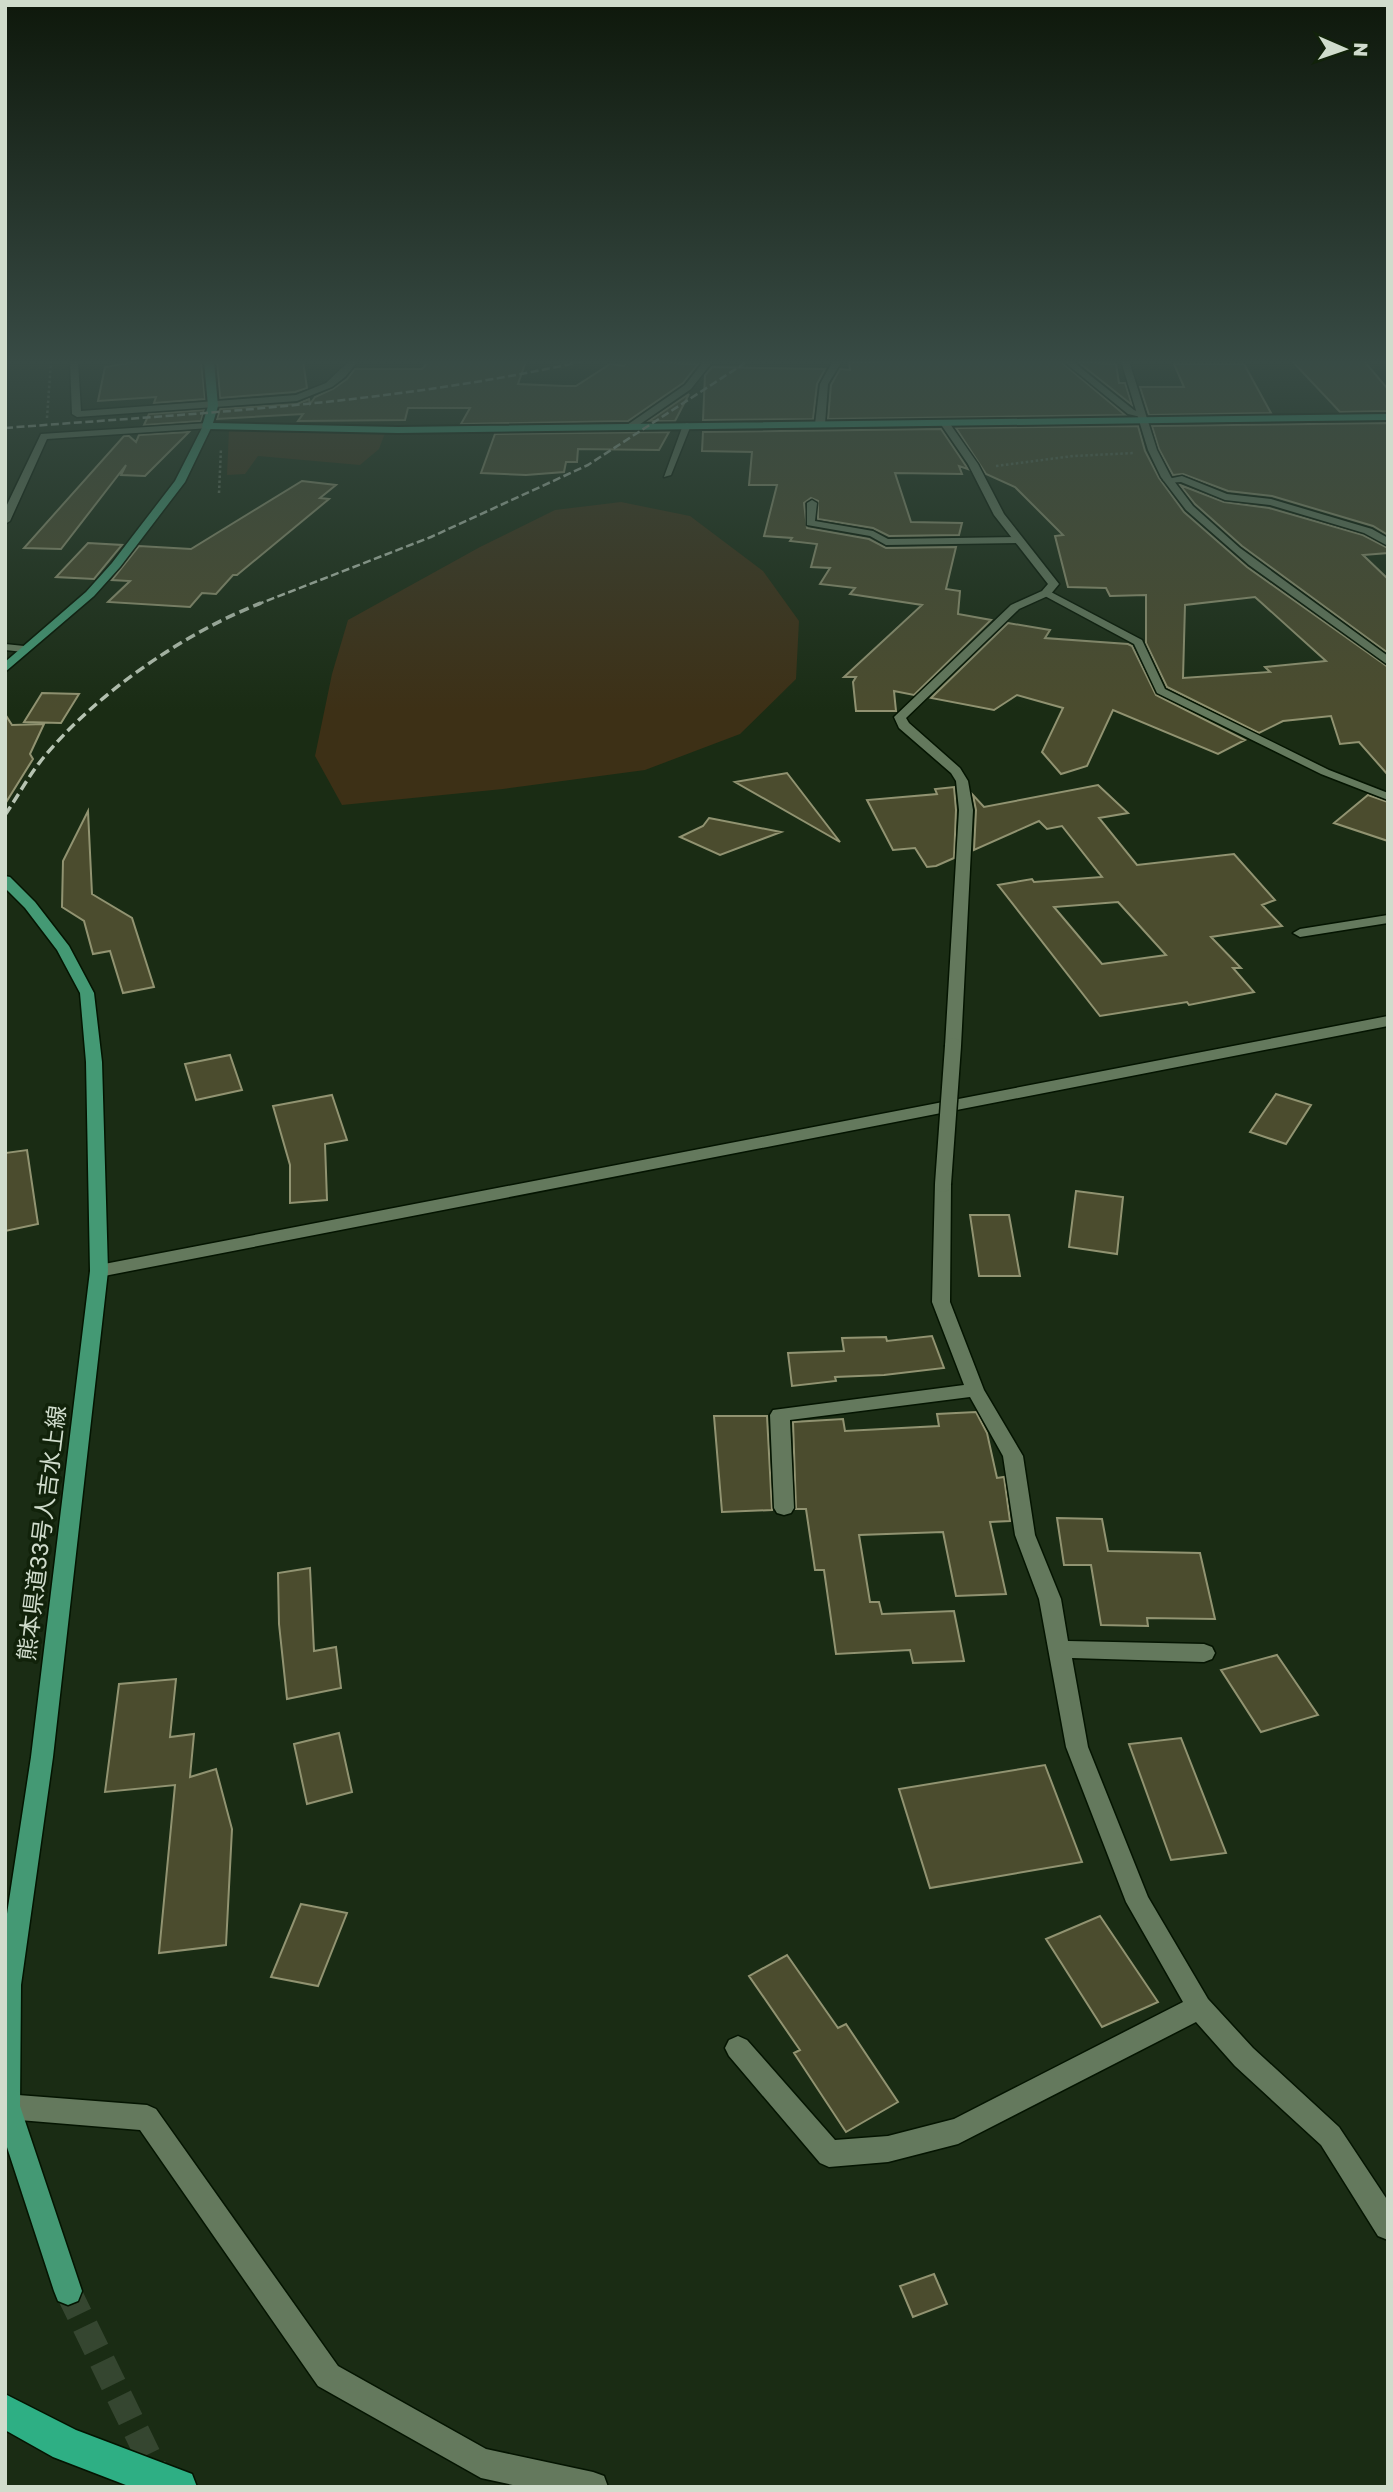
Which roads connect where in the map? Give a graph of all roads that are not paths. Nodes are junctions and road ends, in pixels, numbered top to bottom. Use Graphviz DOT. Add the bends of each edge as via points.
graph roads {
  1 [pos="25,477"];
  2 [pos="182,477"];
  3 [pos="979,477"];
  4 [pos="1168,480"];
  5 [pos="812,503"];
  6 [pos="5,521"];
  7 [pos="1019,540"];
  8 [pos="1388,543"];
  9 [pos="1046,593"];
  10 [pos="5,648"];
  11 [pos="24,649"];
  12 [pos="1388,662"];
  13 [pos="5,669"];
  14 [pos="1388,797"];
  15 [pos="5,880"];
  16 [pos="1388,919"];
  17 [pos="1300,933"];
  18 [pos="1388,1021"];
  19 [pos="99,1272"];
  20 [pos="975,1390"];
  21 [pos="784,1508"];
  22 [pos="1059,1649"];
  23 [pos="1204,1653"];
  24 [pos="7,1986"];
  25 [pos="1199,2007"];
  26 [pos="738,2048"];
  27 [pos="7,2106"];
  28 [pos="1388,2226"];
  29 [pos="68,2291"];
  30 [pos="5,2411"];
  31 [pos="179,2487"];
  32 [pos="593,2487"];
  1 -- 6 [label="street"];
  2 -- 11 [label="main road" via="90,594"];
  3 -- 7 [label="street"];
  4 -- 8 [label="street" via="1182,479 1225,496 1271,502 1368,531"];
  4 -- 12 [label="street" via="1236,551"];
  5 -- 7 [label="lane" via="810,523 873,534 886,542"];
  7 -- 9 [label="street" via="1054,584"];
  9 -- 14 [label="lane" via="1138,642 1161,691 1325,772"];
  9 -- 20 [label="street, bridge" via="1015,607 900,718 962,781 965,810 943,1184 941,1302"];
  10 -- 11 [label="street"];
  11 -- 13 [label="main road"];
  15 -- 19 [label="main road, 熊本県道33号人吉水上線" via="64,949 87,993 94,1062"];
  16 -- 17 [label="street"];
  18 -- 19 [label="street"];
  19 -- 24 [label="main road, 熊本県道33号人吉水上線" via="42,1757"];
  20 -- 21 [label="street" via="780,1415"];
  20 -- 22 [label="street" via="1013,1456 1026,1535 1050,1599"];
  22 -- 23 [label="street"];
  22 -- 25 [label="street" via="1077,1747 1138,1902"];
  24 -- 27 [label="main road, 熊本県道33号人吉水上線"];
  25 -- 26 [label="street" via="958,2131 888,2149 829,2154"];
  25 -- 28 [label="street" via="1244,2057 1330,2136"];
  27 -- 29 [label="main road, 熊本県道33号人吉水上線"];
  27 -- 32 [label="street" via="147,2118 328,2376 481,2463"];
  30 -- 31 [label="highway" via="66,2444"];
}
